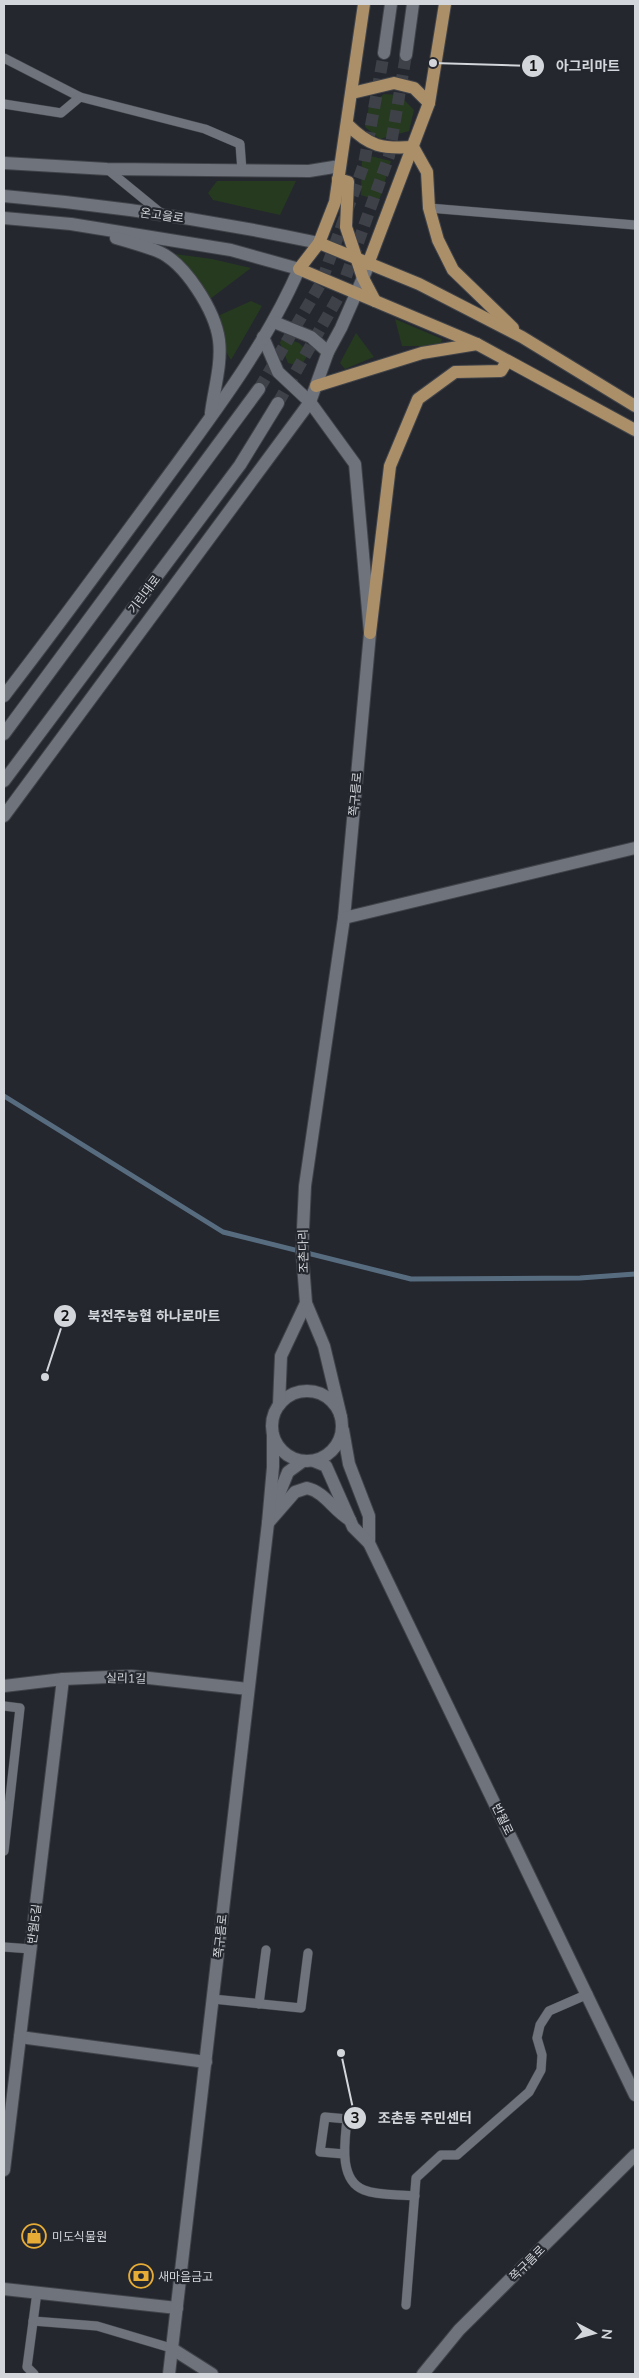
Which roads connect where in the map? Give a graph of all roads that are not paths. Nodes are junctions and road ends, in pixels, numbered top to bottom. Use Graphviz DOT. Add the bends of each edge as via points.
graph roads {
  1 [pos="364,4"];
  2 [pos="391,4"];
  3 [pos="413,4"];
  4 [pos="445,4"];
  5 [pos="384,53"];
  6 [pos="406,55"];
  7 [pos="4,58"];
  8 [pos="352,93"];
  9 [pos="80,97"];
  10 [pos="430,103"];
  11 [pos="4,104"];
  12 [pos="347,124"];
  13 [pos="413,147"];
  14 [pos="4,162"];
  15 [pos="107,169"];
  16 [pos="242,171"];
  17 [pos="339,172"];
  18 [pos="4,196"];
  19 [pos="429,208"];
  20 [pos="164,215"];
  21 [pos="4,218"];
  22 [pos="71,224"];
  23 [pos="635,225"];
  24 [pos="319,243"];
  25 [pos="356,259"];
  26 [pos="368,264"];
  27 [pos="299,269"];
  28 [pos="363,278"];
  29 [pos="357,293"];
  30 [pos="375,301"];
  31 [pos="274,322"];
  32 [pos="263,337"];
  33 [pos="522,337"];
  34 [pos="477,344"];
  35 [pos="328,352"];
  36 [pos="507,362"];
  37 [pos="316,386"];
  38 [pos="259,389"];
  39 [pos="310,402"];
  40 [pos="278,403"];
  41 [pos="635,406"];
  42 [pos="210,417"];
  43 [pos="635,430"];
  44 [pos="370,633"];
  45 [pos="4,696"];
  46 [pos="4,734"];
  47 [pos="4,781"];
  48 [pos="4,816"];
  49 [pos="635,848"];
  50 [pos="344,918"];
  51 [pos="304,1200"];
  52 [pos="306,1303"];
  53 [pos="279,1405"];
  54 [pos="342,1423"];
  55 [pos="273,1435"];
  56 [pos="308,1461"];
  57 [pos="350,1520"];
  58 [pos="268,1523"];
  59 [pos="370,1543"];
  60 [pos="63,1679"];
  61 [pos="4,1686"];
  62 [pos="248,1689"];
  63 [pos="4,1706"];
  64 [pos="4,1851"];
  65 [pos="4,1947"];
  66 [pos="31,1948"];
  67 [pos="266,1950"];
  68 [pos="308,1953"];
  69 [pos="588,1994"];
  70 [pos="213,1999"];
  71 [pos="259,2004"];
  72 [pos="20,2037"];
  73 [pos="206,2062"];
  74 [pos="635,2096"];
  75 [pos="344,2154"];
  76 [pos="635,2155"];
  77 [pos="4,2170"];
  78 [pos="415,2196"];
  79 [pos="4,2288"];
  80 [pos="37,2292"];
  81 [pos="406,2305"];
  82 [pos="177,2308"];
  83 [pos="33,2321"];
  84 [pos="171,2348"];
  85 [pos="34,2374"];
  86 [pos="168,2374"];
  87 [pos="212,2374"];
  88 [pos="422,2374"];
  1 -- 8 [label="main road"];
  2 -- 5 [label="street"];
  3 -- 6 [label="street"];
  4 -- 10 [label="main road"];
  7 -- 9 [label="lane"];
  8 -- 10 [label="main road" via="394,83 414,88"];
  8 -- 12 [label="main road"];
  9 -- 11 [label="lane" via="61,113"];
  9 -- 16 [label="lane" via="204,129 240,144"];
  10 -- 13 [label="main road"];
  12 -- 13 [label="main road" via="362,139 386,149"];
  12 -- 17 [label="main road"];
  13 -- 19 [label="main road" via="427,172"];
  13 -- 26 [label="main road"];
  14 -- 15 [label="street"];
  15 -- 16 [label="street"];
  15 -- 20 [label="lane"];
  16 -- 17 [label="street"];
  17 -- 24 [label="main road" via="335,202"];
  17 -- 25 [label="main road" via="348,182 346,228"];
  18 -- 20 [label="street, 온고을로"];
  19 -- 23 [label="lane"];
  19 -- 33 [label="main road" via="438,240 453,270"];
  20 -- 24 [label="street, 온고을로"];
  21 -- 22 [label="street, 온고을로"];
  22 -- 27 [label="street, 온고을로" via="230,250"];
  22 -- 42 [label="street" via="159,251 181,269 203,298 219,339 219,366"];
  24 -- 25 [label="main road"];
  24 -- 27 [label="main road"];
  25 -- 26 [label="main road"];
  25 -- 28 [label="main road"];
  26 -- 28 [label="street"];
  26 -- 33 [label="main road" via="419,284"];
  27 -- 29 [label="main road"];
  27 -- 31 [label="street"];
  28 -- 29 [label="street"];
  28 -- 30 [label="main road"];
  29 -- 30 [label="main road"];
  29 -- 35 [label="street"];
  30 -- 34 [label="main road"];
  31 -- 32 [label="street"];
  31 -- 35 [label="street" via="311,337"];
  32 -- 39 [label="street, 쪽구름로" via="278,372"];
  32 -- 42 [label="street"];
  33 -- 41 [label="main road"];
  34 -- 36 [label="main road"];
  34 -- 37 [label="main road" via="422,353"];
  35 -- 37 [label="street"];
  36 -- 43 [label="main road"];
  36 -- 44 [label="main road" via="501,371 455,372 418,399 390,466"];
  37 -- 39 [label="street"];
  38 -- 46 [label="street"];
  39 -- 44 [label="street, 쪽구름로" via="355,464"];
  39 -- 48 [label="street"];
  40 -- 47 [label="street, 기린대로" via="240,466"];
  42 -- 45 [label="street"];
  44 -- 50 [label="street, 쪽구름로"];
  49 -- 50 [label="street"];
  50 -- 51 [label="street, 쪽구름로"];
  51 -- 52 [label="street, 조촌다리" via="302,1251"];
  52 -- 53 [label="street" via="281,1356"];
  52 -- 54 [label="street" via="324,1346"];
  53 -- 54 [label="street" via="296,1392 318,1392 337,1406"];
  53 -- 55 [label="street" via="272,1425"];
  54 -- 56 [label="street" via="340,1440 334,1450 325,1457"];
  54 -- 59 [label="street" via="349,1464 370,1516"];
  55 -- 56 [label="street" via="284,1453"];
  55 -- 58 [label="street"];
  56 -- 57 [label="street" via="326,1466"];
  56 -- 58 [label="street" via="288,1472"];
  57 -- 58 [label="street" via="337,1513 320,1493 308,1488 295,1492"];
  57 -- 59 [label="street"];
  58 -- 62 [label="street, 쪽구름로"];
  59 -- 69 [label="street, 반월로"];
  60 -- 61 [label="street, 실리1길"];
  60 -- 62 [label="street, 실리1길" via="131,1676"];
  60 -- 66 [label="street, 반월5길"];
  62 -- 70 [label="street, 쪽구름로"];
  63 -- 64 [label="lane" via="20,1708"];
  65 -- 66 [label="lane"];
  66 -- 72 [label="street, 반월5길"];
  67 -- 71 [label="lane"];
  68 -- 71 [label="lane" via="301,2008"];
  69 -- 74 [label="street, 반월로"];
  69 -- 78 [label="lane" via="549,2011 540,2024 537,2038 542,2055 541,2070 529,2092 457,2155 442,2155 428,2164 416,2178"];
  70 -- 71 [label="lane"];
  70 -- 73 [label="street, 쪽구름로"];
  72 -- 73 [label="street"];
  72 -- 77 [label="street, 반월5길"];
  73 -- 82 [label="street, 쪽구름로"];
  75 -- 75 [label="lane" via="347,2118 325,2117 320,2152"];
  75 -- 78 [label="lane" via="353,2182 362,2190"];
  76 -- 88 [label="street, 쪽구름로" via="458,2330"];
  78 -- 81 [label="lane"];
  79 -- 80 [label="street"];
  80 -- 82 [label="street"];
  80 -- 83 [label="lane"];
  82 -- 84 [label="street, 쪽구름로"];
  83 -- 84 [label="lane" via="97,2326"];
  83 -- 85 [label="lane" via="27,2367"];
  84 -- 86 [label="street, 쪽구름로"];
  84 -- 87 [label="street"];
}
